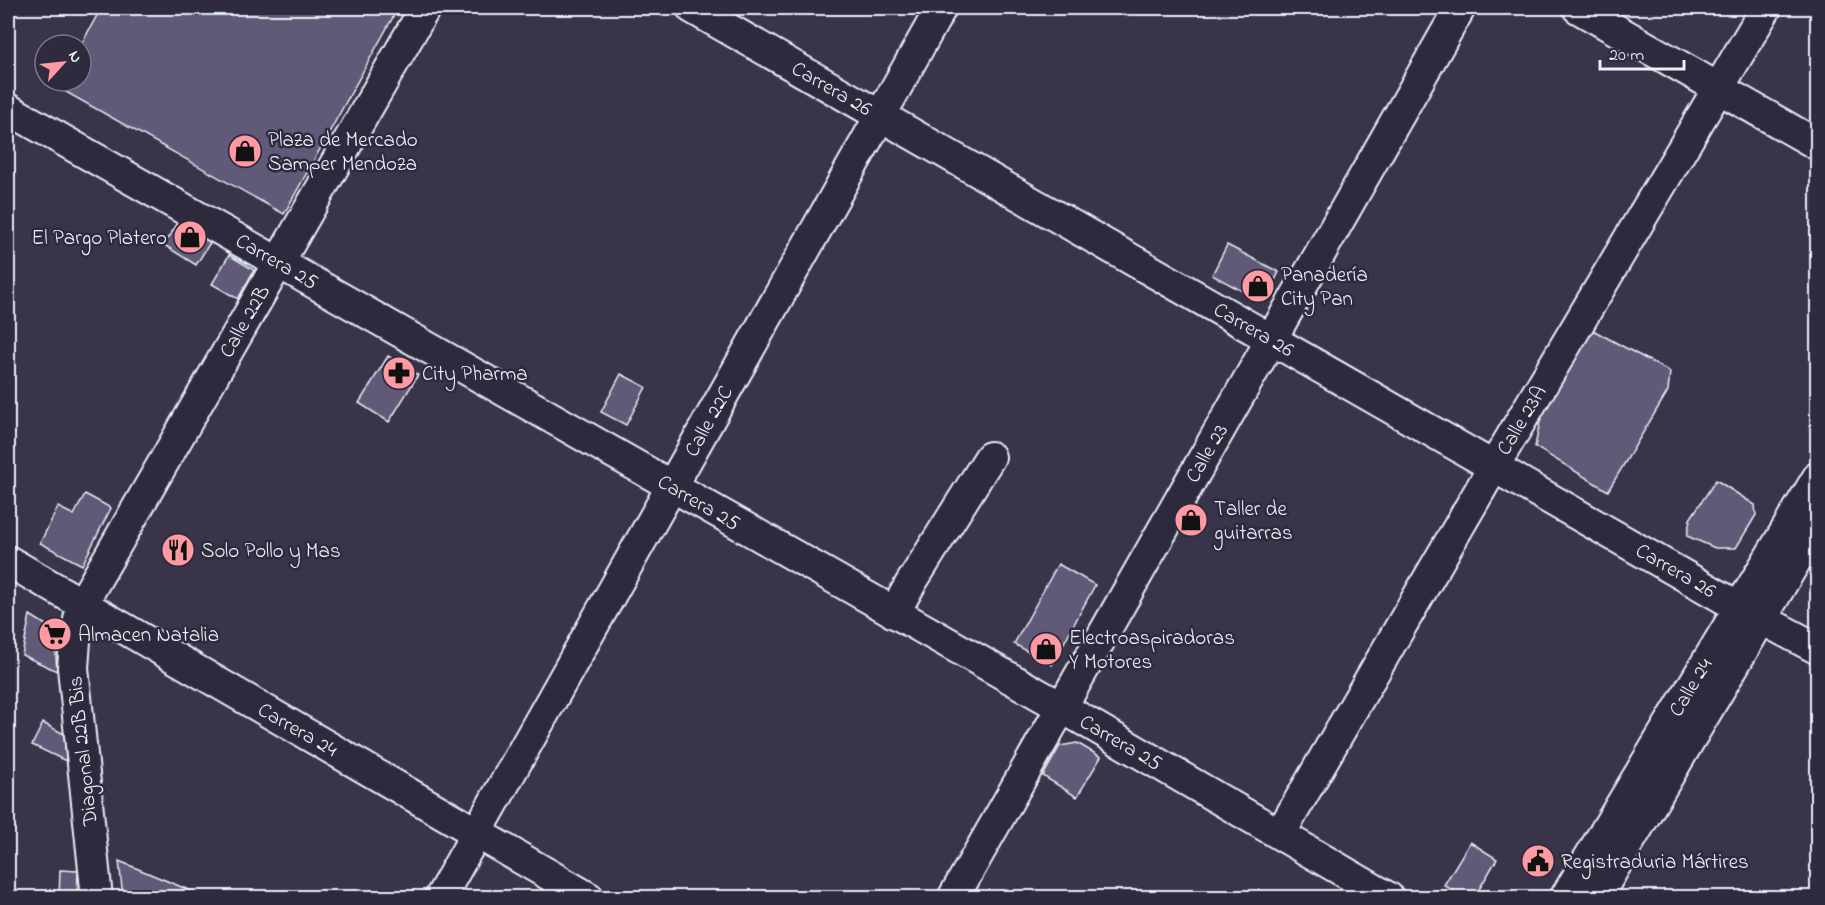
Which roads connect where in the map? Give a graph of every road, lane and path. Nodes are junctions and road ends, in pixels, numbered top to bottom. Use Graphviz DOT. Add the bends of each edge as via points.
graph roads {
  1 [pos="425,8"];
  2 [pos="692,8"];
  3 [pos="941,8"];
  4 [pos="1460,8"];
  5 [pos="1578,8"];
  6 [pos="1766,8"];
  7 [pos="1719,87"];
  8 [pos="8,109"];
  9 [pos="880,115"];
  10 [pos="1818,145"];
  11 [pos="279,262"];
  12 [pos="1271,339"];
  13 [pos="990,457"];
  14 [pos="1494,466"];
  15 [pos="1818,477"];
  16 [pos="672,486"];
  17 [pos="1818,523"];
  18 [pos="8,561"];
  19 [pos="82,604"];
  20 [pos="894,613"];
  21 [pos="1750,613"];
  22 [pos="1818,649"];
  23 [pos="1061,707"];
  24 [pos="477,832"];
  25 [pos="1280,834"];
  26 [pos="1602,895"];
  27 [pos="97,897"];
  28 [pos="440,897"];
  29 [pos="589,897"];
  30 [pos="952,897"];
  31 [pos="1389,897"];
  32 [pos="1565,897"];
  1 -- 11 [label="street, Calle 22B"];
  2 -- 9 [label="street, Carrera 26"];
  3 -- 9 [label="street, Calle 22C"];
  4 -- 12 [label="street, Calle 23"];
  5 -- 7 [label="street"];
  6 -- 7 [label="street, Calle 23A"];
  7 -- 10 [label="street"];
  7 -- 14 [label="street, Calle 23A"];
  8 -- 11 [label="street, Carrera 25"];
  9 -- 12 [label="street, Carrera 26"];
  9 -- 16 [label="street, Calle 22C"];
  11 -- 16 [label="street, Carrera 25"];
  11 -- 19 [label="street, Calle 22B"];
  12 -- 14 [label="street, Carrera 26"];
  12 -- 23 [label="street, Calle 23"];
  13 -- 20 [label="street"];
  14 -- 21 [label="street, Carrera 26"];
  14 -- 25 [label="street, Calle 23A"];
  15 -- 21 [label="street, Calle 24"];
  16 -- 20 [label="street, Carrera 25"];
  16 -- 24 [label="street, Calle 22C"];
  17 -- 21 [label="street, Calle 24"];
  18 -- 19 [label="street, Carrera 24"];
  19 -- 24 [label="street, Carrera 24"];
  19 -- 27 [label="street, Diagonal 22B Bis" via="73,668"];
  20 -- 23 [label="street, Carrera 25"];
  21 -- 22 [label="street, Carrera 26"];
  21 -- 26 [label="street, Calle 24"];
  21 -- 32 [label="street, Calle 24"];
  23 -- 25 [label="street, Carrera 25"];
  23 -- 30 [label="street, Calle 23"];
  24 -- 28 [label="street, Calle 22C"];
  24 -- 29 [label="street, Carrera 24"];
  25 -- 31 [label="street, Carrera 25"];
}
